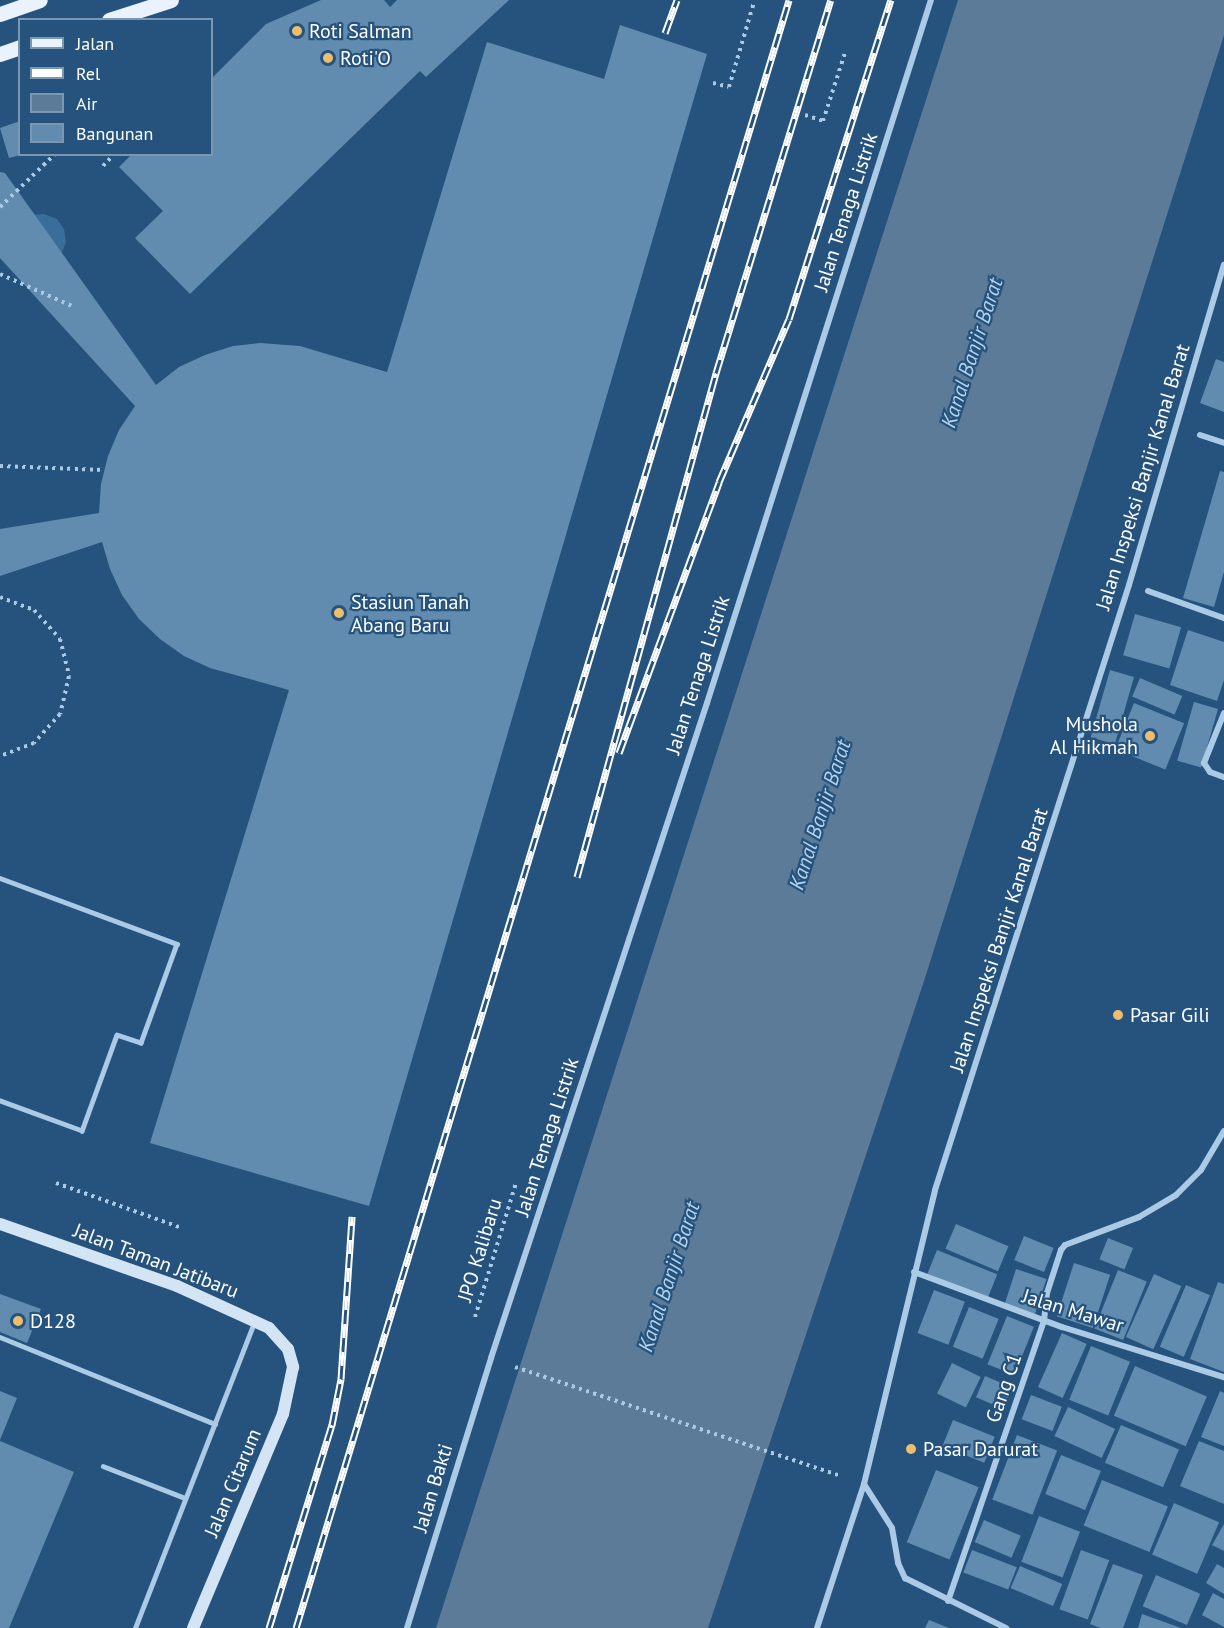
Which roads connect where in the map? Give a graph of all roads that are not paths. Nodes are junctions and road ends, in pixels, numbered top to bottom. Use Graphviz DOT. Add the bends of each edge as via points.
graph roads {
  1 [pos="40,0"];
  2 [pos="171,0"];
  3 [pos="931,0"];
  4 [pos="0,14"];
  5 [pos="115,18"];
  6 [pos="18,48"];
  7 [pos="0,54"];
  8 [pos="1224,266"];
  9 [pos="1200,435"];
  10 [pos="1224,443"];
  11 [pos="1148,591"];
  12 [pos="1224,618"];
  13 [pos="1224,713"];
  14 [pos="1224,777"];
  15 [pos="0,878"];
  16 [pos="0,1101"];
  17 [pos="1224,1131"];
  18 [pos="0,1224"];
  19 [pos="914,1272"];
  20 [pos="255,1320"];
  21 [pos="1044,1321"];
  22 [pos="0,1337"];
  23 [pos="288,1349"];
  24 [pos="491,1358"];
  25 [pos="1224,1377"];
  26 [pos="215,1424"];
  27 [pos="103,1466"];
  28 [pos="864,1484"];
  29 [pos="185,1498"];
  30 [pos="948,1601"];
  31 [pos="135,1628"];
  32 [pos="193,1628"];
  33 [pos="407,1628"];
  34 [pos="817,1628"];
  35 [pos="1006,1628"];
  1 -- 4 [label="main road"];
  2 -- 5 [label="main road"];
  3 -- 24 [label="street, Jalan Tenaga Listrik" via="704,714"];
  6 -- 7 [label="main road"];
  8 -- 19 [label="street, Jalan Inspeksi Banjir Kanal Barat" via="1129,585 935,1190"];
  9 -- 10 [label="street"];
  11 -- 12 [label="street"];
  13 -- 14 [label="street" via="1204,763 1210,772"];
  15 -- 16 [label="lane" via="177,944 141,1043 117,1035 82,1131"];
  17 -- 21 [label="street, Gang C1" via="1201,1170 1176,1195 1139,1217 1065,1245 1047,1293"];
  18 -- 20 [label="street, Jalan Taman Jatibaru" via="177,1286"];
  19 -- 21 [label="street, Jalan Mawar"];
  19 -- 28 [label="street, Jalan Inspeksi Banjir Kanal Barat"];
  20 -- 23 [label="street, Jalan Taman Jatibaru" via="281,1337"];
  20 -- 26 [label="lane"];
  21 -- 25 [label="street, Jalan Mawar"];
  21 -- 30 [label="street, Gang C1"];
  22 -- 26 [label="lane"];
  23 -- 32 [label="street, Jalan Citarum" via="293,1367 283,1414"];
  24 -- 33 [label="street, Jalan Bakti"];
  26 -- 29 [label="lane"];
  27 -- 29 [label="lane"];
  28 -- 30 [label="street" via="892,1528 898,1563 905,1578"];
  28 -- 34 [label="street, Jalan Inspeksi Banjir Kanal Barat"];
  29 -- 31 [label="lane"];
  30 -- 35 [label="street"];
}
